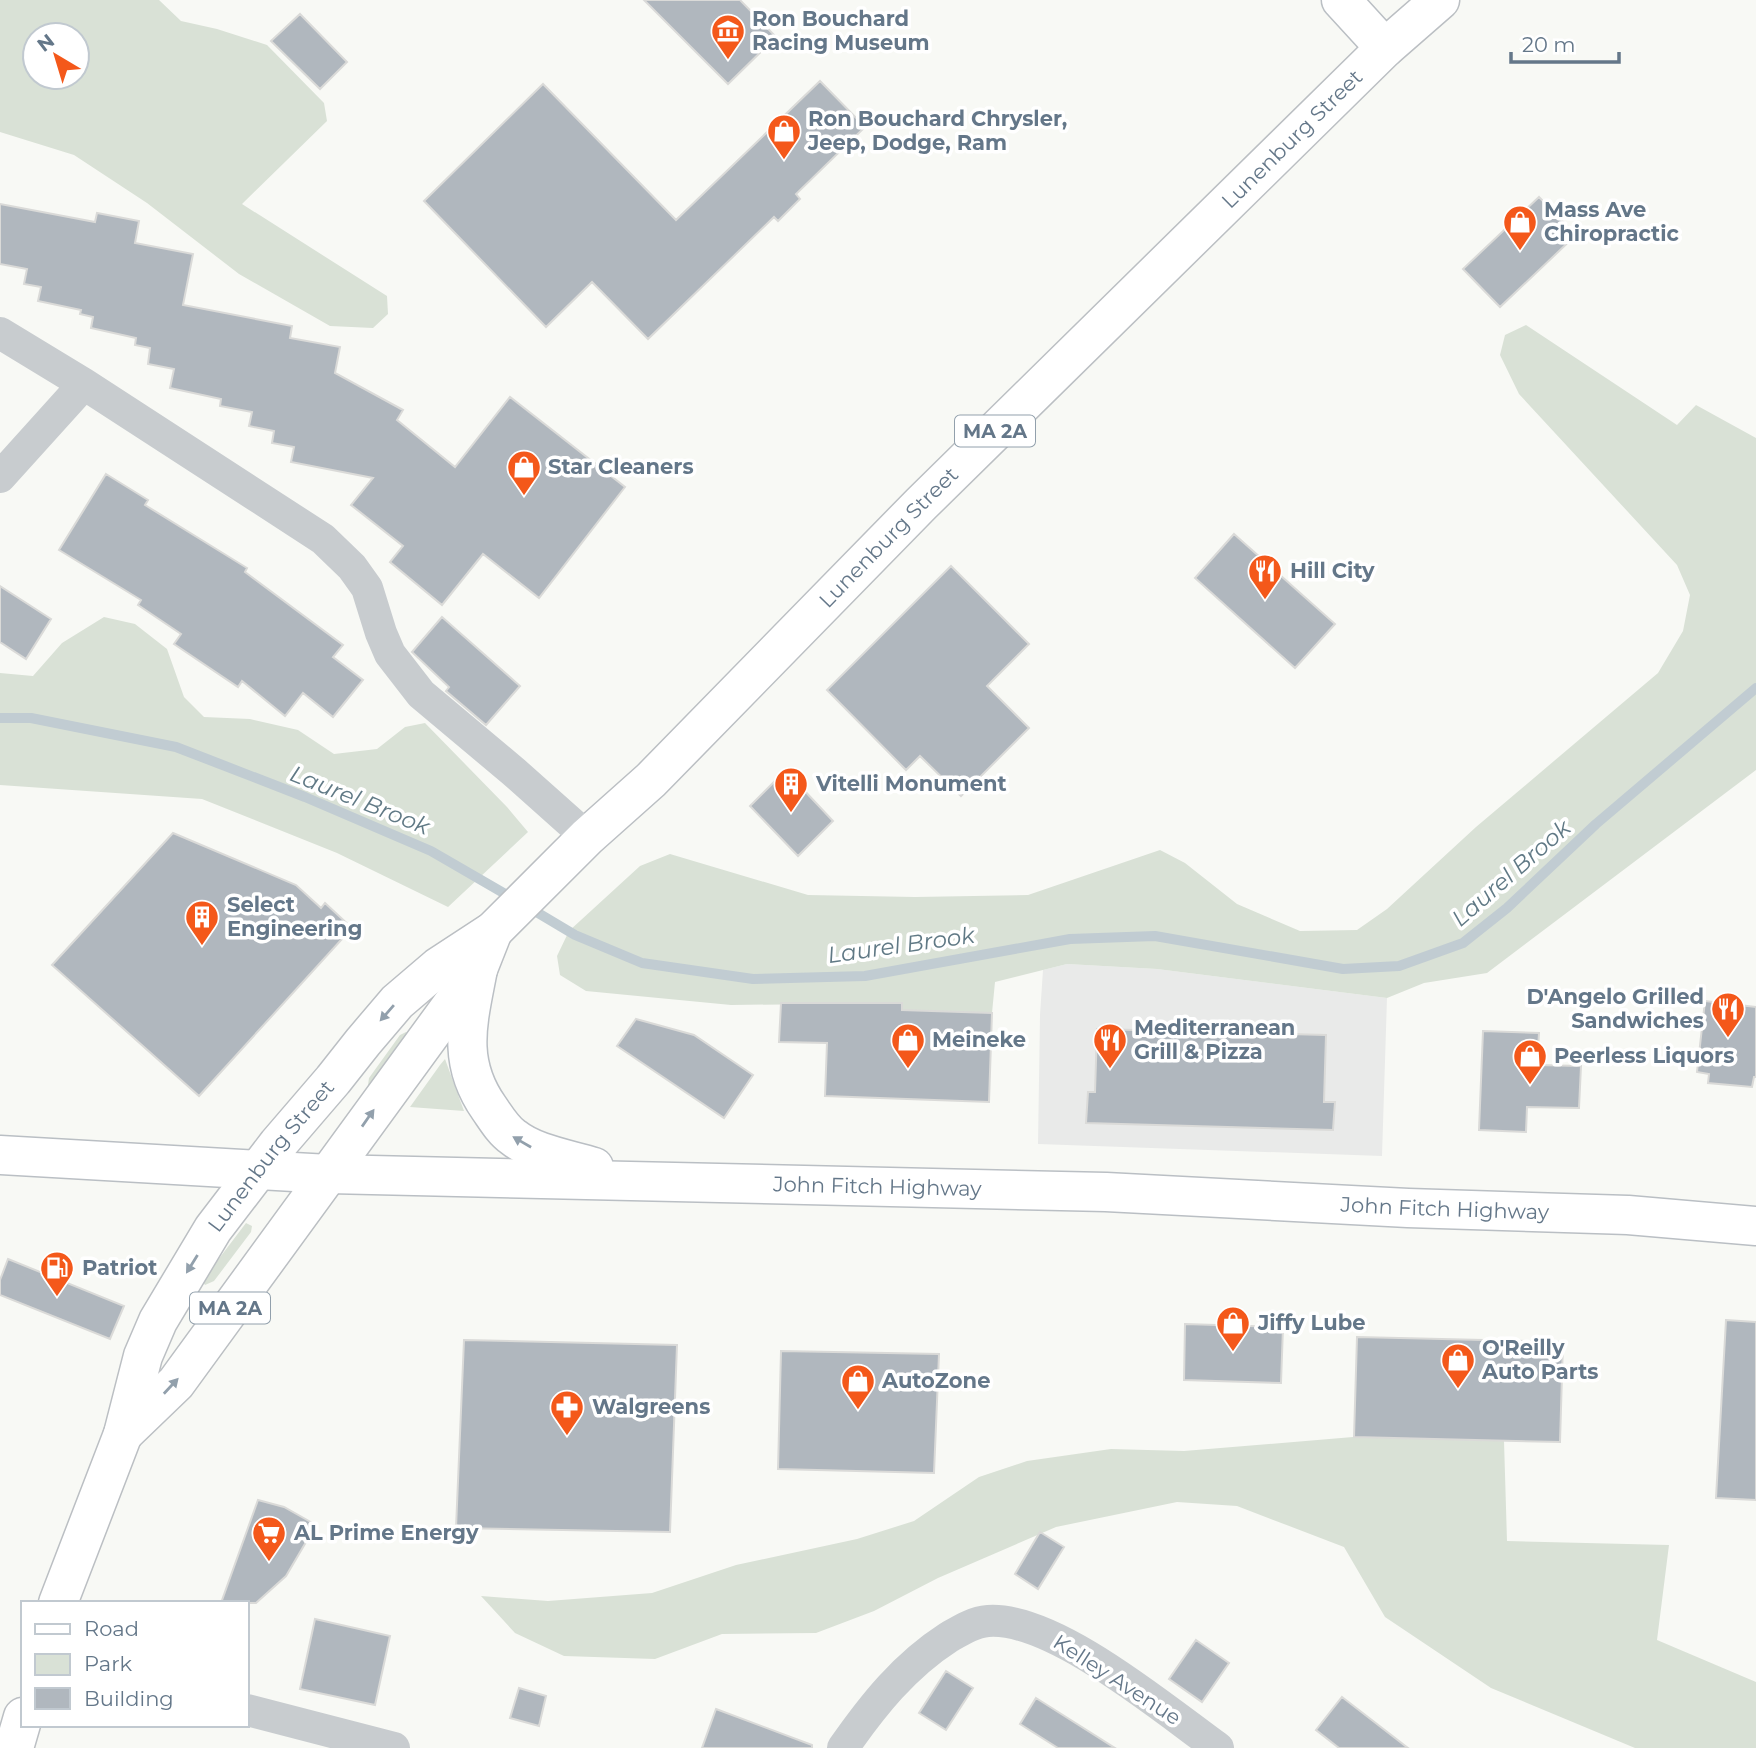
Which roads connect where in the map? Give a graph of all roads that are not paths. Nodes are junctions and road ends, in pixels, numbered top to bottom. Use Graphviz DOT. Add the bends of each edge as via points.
graph roads {
  1 [pos="1341,0"];
  2 [pos="1440,0"];
  3 [pos="1385,48"];
  4 [pos="0,333"];
  5 [pos="84,384"];
  6 [pos="0,477"];
  7 [pos="587,837"];
  8 [pos="493,931"];
  9 [pos="478,969"];
  10 [pos="0,1155"];
  11 [pos="259,1168"];
  12 [pos="329,1174"];
  13 [pos="632,1180"];
  14 [pos="1756,1226"];
  15 [pos="123,1434"];
  16 [pos="59,1601"];
  17 [pos="248,1710"];
  18 [pos="21,1724"];
  19 [pos="14,1748"];
  20 [pos="394,1748"];
  21 [pos="843,1748"];
  22 [pos="1218,1748"];
  1 -- 3 [label="main road"];
  2 -- 3 [label="main road, Lunenburg Street / MA 2A"];
  3 -- 7 [label="main road, Lunenburg Street / MA 2A" via="930,494 651,780"];
  4 -- 5 [label="street"];
  5 -- 6 [label="street"];
  5 -- 7 [label="street" via="338,552 366,588 390,654 421,694"];
  7 -- 8 [label="main road, Lunenburg Street / MA 2A"];
  8 -- 9 [label="main road, Lunenburg Street / MA 2A"];
  8 -- 11 [label="main road, Lunenburg Street / MA 2A, one-way" via="438,967 397,1002"];
  12 -- 9 [label="main road, Lunenburg Street / MA 2A, one-way"];
  13 -- 9 [label="main road, one-way" via="533,1148 501,1125 481,1096 469,1064 466,1035"];
  10 -- 11 [label="main road, John Fitch Highway"];
  11 -- 12 [label="main road, John Fitch Highway"];
  11 -- 15 [label="main road, Lunenburg Street / MA 2A, one-way" via="213,1229 158,1321 143,1356"];
  12 -- 13 [label="main road, John Fitch Highway"];
  15 -- 12 [label="main road, Lunenburg Street / MA 2A, one-way" via="176,1383"];
  13 -- 14 [label="main road, John Fitch Highway" via="1106,1192 1616,1215"];
  15 -- 16 [label="main road, Lunenburg Street / MA 2A"];
  17 -- 20 [label="street"];
  18 -- 19 [label="main road"];
  21 -- 22 [label="street, Kelley Avenue" via="906,1670 969,1626 986,1621 1005,1621 1053,1637 1100,1664"];
}
